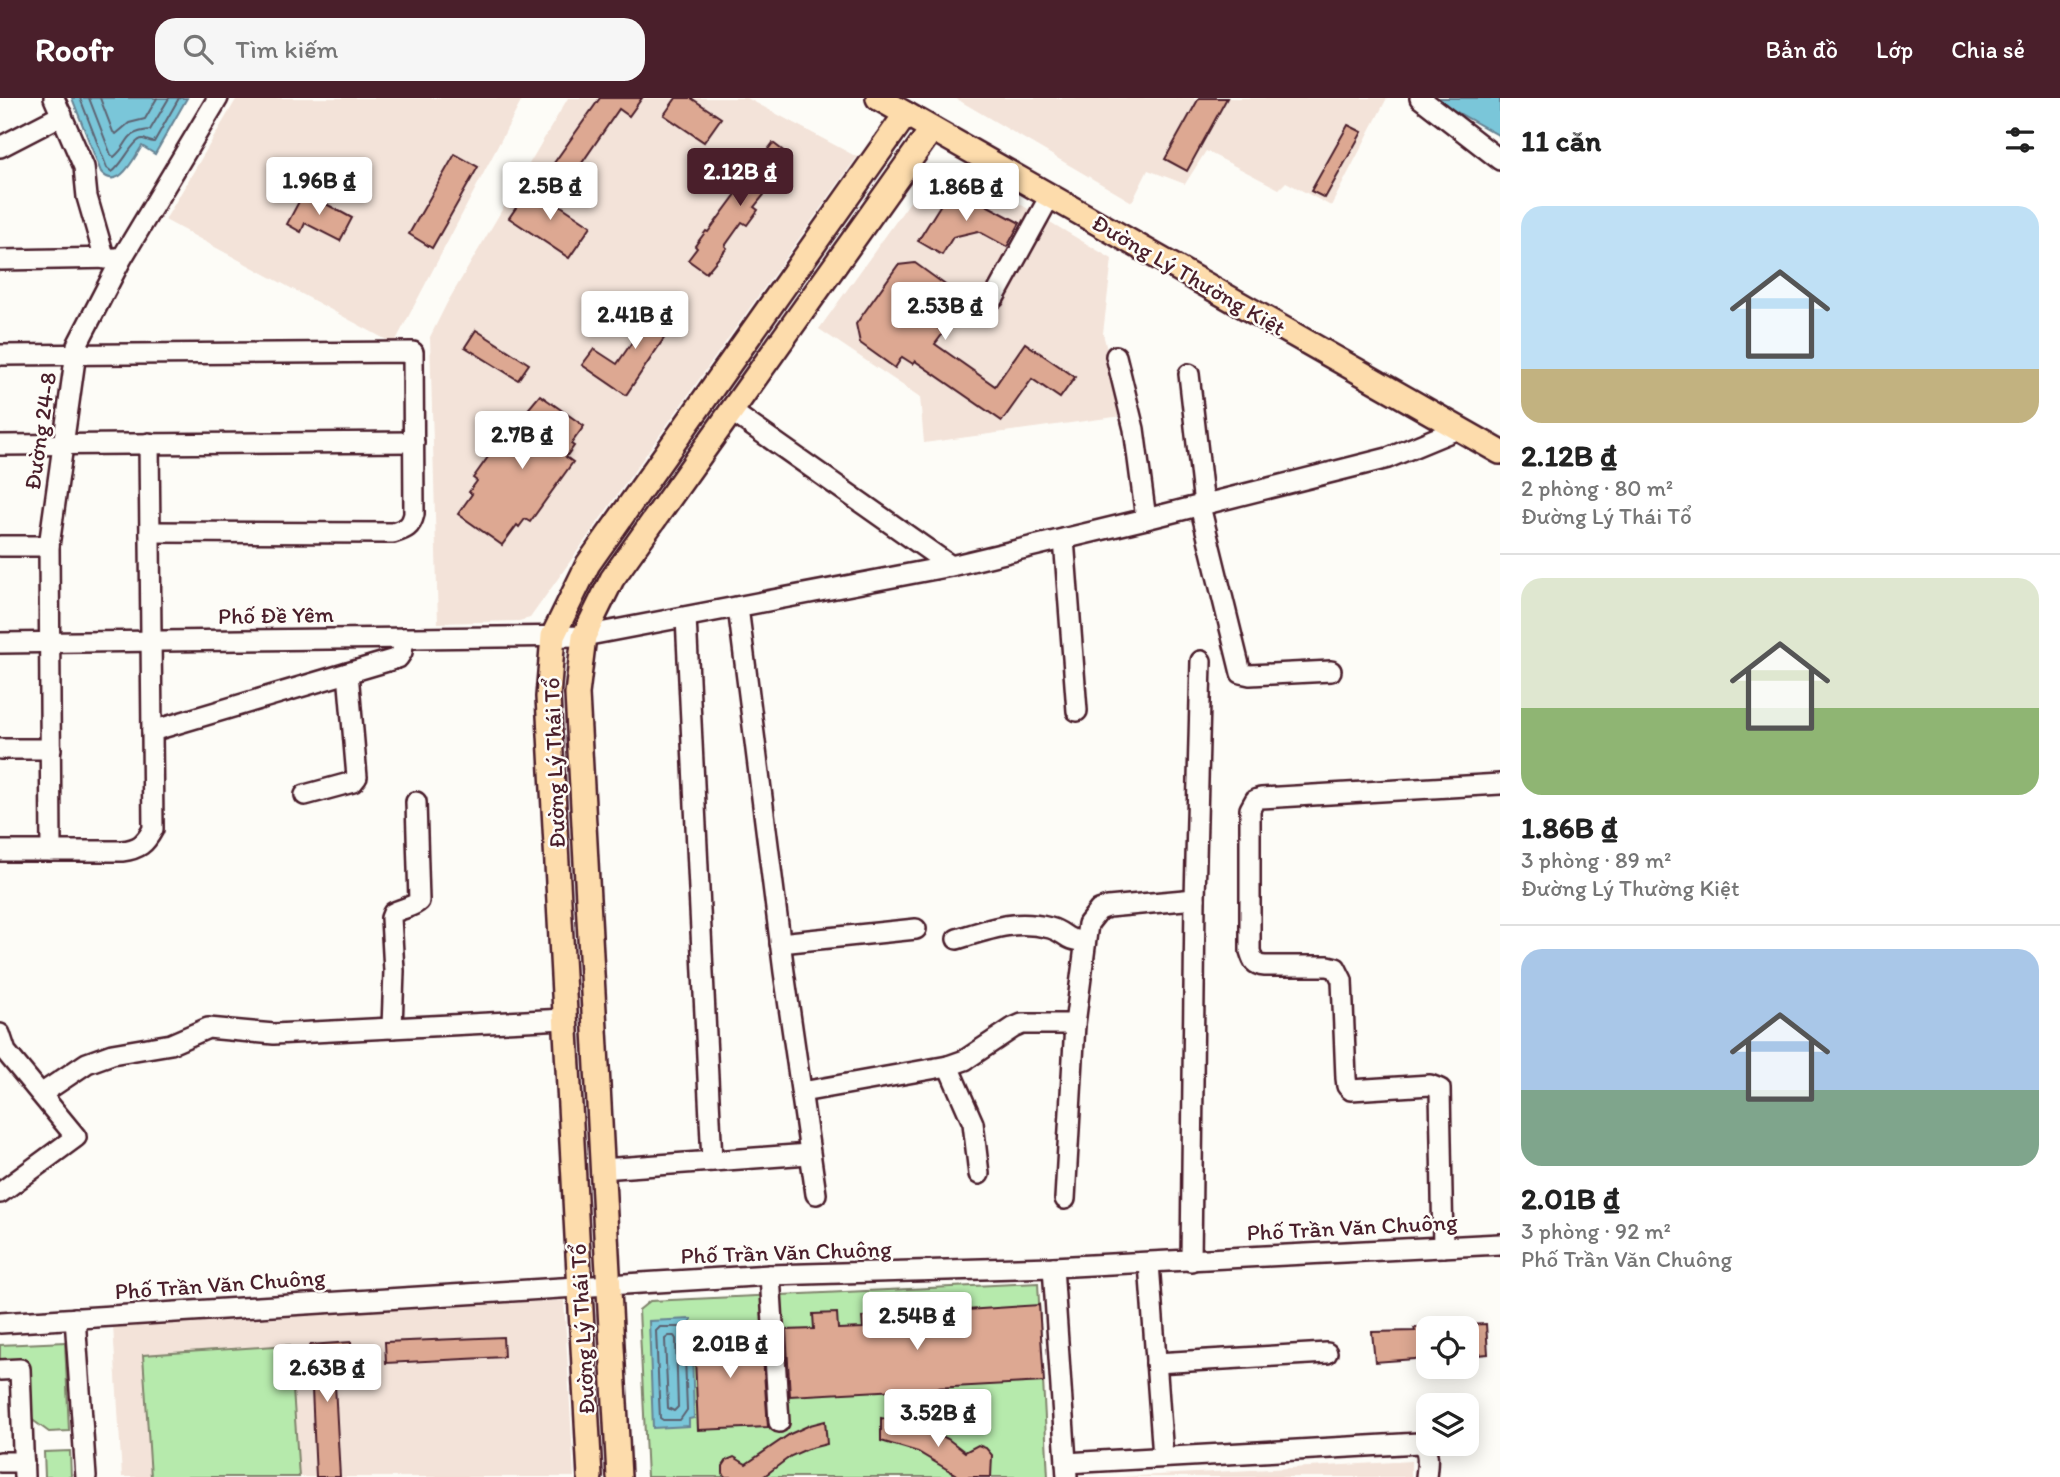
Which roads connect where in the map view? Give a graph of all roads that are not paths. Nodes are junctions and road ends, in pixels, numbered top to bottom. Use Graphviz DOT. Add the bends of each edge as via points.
graph roads {
  1 [pos="218,98"];
  2 [pos="878,98"];
  3 [pos="1420,98"];
  4 [pos="58,107"];
  5 [pos="906,114"];
  6 [pos="932,129"];
  7 [pos="0,147"];
  8 [pos="1500,160"];
  9 [pos="1050,196"];
  10 [pos="114,258"];
  11 [pos="0,260"];
  12 [pos="994,298"];
  13 [pos="76,354"];
  14 [pos="0,355"];
  15 [pos="1116,356"];
  16 [pos="1189,373"];
  17 [pos="731,411"];
  18 [pos="1458,429"];
  19 [pos="414,442"];
  20 [pos="149,443"];
  21 [pos="63,444"];
  22 [pos="0,445"];
  23 [pos="1500,452"];
  24 [pos="1202,505"];
  25 [pos="1146,519"];
  26 [pos="149,532"];
  27 [pos="1064,539"];
  28 [pos="0,546"];
  29 [pos="49,547"];
  30 [pos="951,566"];
  31 [pos="738,607"];
  32 [pos="686,617"];
  33 [pos="553,636"];
  34 [pos="584,636"];
  35 [pos="404,638"];
  36 [pos="150,641"];
  37 [pos="50,642"];
  38 [pos="0,643"];
  39 [pos="1201,662"];
  40 [pos="1331,671"];
  41 [pos="348,673"];
  42 [pos="1077,711"];
  43 [pos="152,731"];
  44 [pos="0,749"];
  45 [pos="51,749"];
  46 [pos="1500,784"];
  47 [pos="305,795"];
  48 [pos="416,803"];
  49 [pos="0,851"];
  50 [pos="51,851"];
  51 [pos="1195,899"];
  52 [pos="916,929"];
  53 [pos="957,939"];
  54 [pos="1085,941"];
  55 [pos="780,943"];
  56 [pos="565,1019"];
  57 [pos="1075,1024"];
  58 [pos="392,1028"];
  59 [pos="0,1034"];
  60 [pos="948,1066"];
  61 [pos="802,1093"];
  62 [pos="41,1094"];
  63 [pos="809,1154"];
  64 [pos="712,1161"];
  65 [pos="602,1169"];
  66 [pos="979,1174"];
  67 [pos="0,1193"];
  68 [pos="816,1195"];
  69 [pos="1065,1199"];
  70 [pos="1500,1244"];
  71 [pos="1443,1247"];
  72 [pos="1191,1261"];
  73 [pos="1149,1263"];
  74 [pos="1053,1267"];
  75 [pos="770,1275"];
  76 [pos="608,1284"];
  77 [pos="580,1286"];
  78 [pos="75,1318"];
  79 [pos="0,1323"];
  80 [pos="1327,1353"];
  81 [pos="1156,1363"];
  82 [pos="0,1370"];
  83 [pos="779,1422"];
  84 [pos="1163,1457"];
  85 [pos="0,1462"];
  86 [pos="24,1469"];
  87 [pos="1066,1470"];
  88 [pos="86,1477"];
  89 [pos="590,1477"];
  90 [pos="618,1477"];
  91 [pos="1426,1477"];
  1 -- 10 [label="street, Đường 24-8"];
  2 -- 5 [label="main road, Đường Lý Thường Kiệt"];
  3 -- 8 [label="street"];
  4 -- 7 [label="street"];
  4 -- 10 [label="street" via="84,167 87,197"];
  5 -- 6 [label="main road, Đường Lý Thường Kiệt"];
  5 -- 33 [label="main road, Đường Lý Thái Tổ" via="588,564"];
  6 -- 9 [label="main road, Đường Lý Thường Kiệt"];
  6 -- 17 [label="main road, Đường Lý Thái Tổ"];
  9 -- 12 [label="street"];
  9 -- 18 [label="main road, Đường Lý Thường Kiệt"];
  10 -- 11 [label="street"];
  10 -- 13 [label="street, Đường 24-8"];
  13 -- 14 [label="street"];
  13 -- 19 [label="street" via="413,352"];
  13 -- 21 [label="street, Đường 24-8"];
  15 -- 25 [label="street" via="1134,429"];
  16 -- 24 [label="street"];
  17 -- 30 [label="street"];
  17 -- 34 [label="main road, Đường Lý Thái Tổ" via="612,579"];
  18 -- 23 [label="main road, Đường Lý Thường Kiệt"];
  18 -- 24 [label="street, Phố Đề Yêm" via="1388,458"];
  19 -- 20 [label="street"];
  19 -- 26 [label="street" via="414,514 406,529 393,533"];
  20 -- 21 [label="street"];
  20 -- 26 [label="street"];
  21 -- 22 [label="street"];
  21 -- 29 [label="street, Đường 24-8"];
  24 -- 25 [label="street, Phố Đề Yêm"];
  24 -- 40 [label="street" via="1241,673"];
  25 -- 27 [label="street, Phố Đề Yêm"];
  26 -- 36 [label="street"];
  27 -- 30 [label="street, Phố Đề Yêm"];
  27 -- 42 [label="street"];
  28 -- 29 [label="street"];
  29 -- 37 [label="street, Đường 24-8"];
  30 -- 31 [label="street, Phố Đề Yêm"];
  31 -- 32 [label="street, Phố Đề Yêm"];
  31 -- 55 [label="street"];
  32 -- 34 [label="street, Phố Đề Yêm"];
  32 -- 64 [label="street"];
  33 -- 34 [label="street, Phố Đề Yêm"];
  33 -- 35 [label="street, Phố Đề Yêm"];
  33 -- 56 [label="main road, Đường Lý Thái Tổ" via="548,697"];
  34 -- 65 [label="main road, Đường Lý Thái Tổ" via="577,695"];
  35 -- 36 [label="street, Phố Đề Yêm"];
  35 -- 41 [label="street" via="398,658"];
  36 -- 37 [label="street, Phố Đề Yêm"];
  36 -- 43 [label="street"];
  37 -- 38 [label="street, Phố Đề Yêm"];
  37 -- 45 [label="street, Đường 24-8"];
  39 -- 51 [label="street"];
  41 -- 43 [label="street"];
  41 -- 47 [label="street" via="357,777"];
  43 -- 50 [label="street" via="153,829 147,840 138,849 122,851"];
  44 -- 45 [label="street"];
  45 -- 50 [label="street, Đường 24-8"];
  46 -- 71 [label="street" via="1261,798 1250,808 1252,961 1265,967 1336,968 1342,980 1346,1078 1351,1090 1430,1085 1440,1089"];
  48 -- 58 [label="street" via="419,901 391,918"];
  49 -- 50 [label="street"];
  51 -- 54 [label="street" via="1099,910 1087,924"];
  51 -- 72 [label="street"];
  52 -- 55 [label="street"];
  53 -- 54 [label="street" via="1012,923 1051,928 1072,941"];
  54 -- 57 [label="street"];
  55 -- 61 [label="street"];
  56 -- 58 [label="street"];
  56 -- 77 [label="main road, Đường Lý Thái Tổ"];
  57 -- 60 [label="street" via="1021,1024"];
  57 -- 69 [label="street"];
  58 -- 62 [label="street" via="274,1034 208,1028 171,1044 87,1063"];
  59 -- 62 [label="street" via="6,1052"];
  60 -- 61 [label="street"];
  60 -- 66 [label="street" via="973,1124"];
  61 -- 63 [label="street"];
  62 -- 67 [label="street" via="76,1137"];
  63 -- 64 [label="street"];
  63 -- 68 [label="street"];
  64 -- 65 [label="street"];
  65 -- 76 [label="main road, Đường Lý Thái Tổ"];
  70 -- 71 [label="street, Phố Trần Văn Chuông"];
  71 -- 72 [label="street, Phố Trần Văn Chuông"];
  72 -- 73 [label="street, Phố Trần Văn Chuông"];
  73 -- 74 [label="street, Phố Trần Văn Chuông"];
  73 -- 81 [label="street"];
  74 -- 75 [label="street, Phố Trần Văn Chuông"];
  74 -- 87 [label="street"];
  75 -- 76 [label="street, Phố Trần Văn Chuông"];
  75 -- 83 [label="street"];
  76 -- 77 [label="street, Phố Trần Văn Chuông"];
  76 -- 90 [label="main road, Đường Lý Thái Tổ"];
  77 -- 78 [label="street, Phố Trần Văn Chuông"];
  77 -- 89 [label="main road, Đường Lý Thái Tổ"];
  78 -- 79 [label="street, Phố Trần Văn Chuông"];
  78 -- 88 [label="street"];
  80 -- 81 [label="street"];
  81 -- 84 [label="street"];
  82 -- 86 [label="street" via="20,1369"];
  84 -- 87 [label="street"];
  84 -- 91 [label="street" via="1419,1443 1427,1450"];
  85 -- 86 [label="street"];
}
